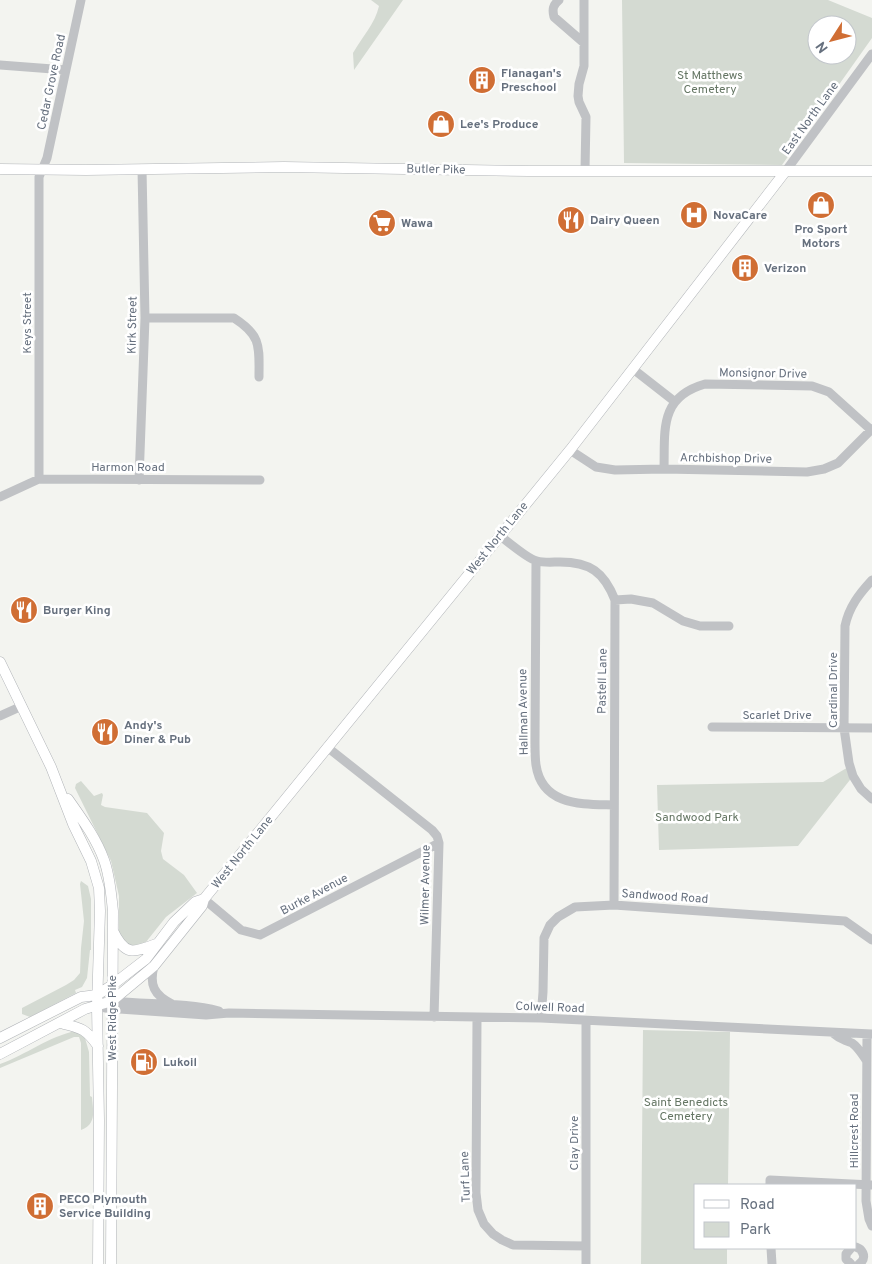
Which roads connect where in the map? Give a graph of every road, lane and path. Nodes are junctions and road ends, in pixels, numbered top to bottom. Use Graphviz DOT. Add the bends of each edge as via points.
graph roads {
  1 [pos="82,0"];
  2 [pos="559,0"];
  3 [pos="584,0"];
  4 [pos="584,44"];
  5 [pos="872,54"];
  6 [pos="0,65"];
  7 [pos="66,70"];
  8 [pos="0,168"];
  9 [pos="42,168"];
  10 [pos="142,169"];
  11 [pos="585,170"];
  12 [pos="872,171"];
  13 [pos="785,172"];
  14 [pos="145,318"];
  15 [pos="633,369"];
  16 [pos="259,377"];
  17 [pos="674,401"];
  18 [pos="872,430"];
  19 [pos="570,450"];
  20 [pos="664,469"];
  21 [pos="39,479"];
  22 [pos="139,480"];
  23 [pos="260,480"];
  24 [pos="0,497"];
  25 [pos="499,535"];
  26 [pos="536,562"];
  27 [pos="872,580"];
  28 [pos="616,600"];
  29 [pos="729,626"];
  30 [pos="0,662"];
  31 [pos="22,706"];
  32 [pos="0,716"];
  33 [pos="712,727"];
  34 [pos="844,728"];
  35 [pos="872,728"];
  36 [pos="327,747"];
  37 [pos="58,786"];
  38 [pos="872,799"];
  39 [pos="613,805"];
  40 [pos="439,843"];
  41 [pos="204,899"];
  42 [pos="614,905"];
  43 [pos="112,930"];
  44 [pos="872,940"];
  45 [pos="156,944"];
  46 [pos="154,966"];
  47 [pos="112,986"];
  48 [pos="97,995"];
  49 [pos="111,1005"];
  50 [pos="174,1006"];
  51 [pos="97,1007"];
  52 [pos="226,1013"];
  53 [pos="434,1017"];
  54 [pos="477,1018"];
  55 [pos="541,1018"];
  56 [pos="586,1022"];
  57 [pos="60,1023"];
  58 [pos="833,1033"];
  59 [pos="869,1034"];
  60 [pos="0,1038"];
  61 [pos="98,1046"];
  62 [pos="0,1054"];
  63 [pos="867,1060"];
  64 [pos="770,1183"];
  65 [pos="869,1184"];
  66 [pos="872,1226"];
  67 [pos="586,1246"];
  68 [pos="857,1248"];
  69 [pos="771,1249"];
  70 [pos="850,1249"];
  71 [pos="98,1264"];
  72 [pos="111,1264"];
  73 [pos="586,1264"];
  74 [pos="772,1264"];
  75 [pos="851,1264"];
  76 [pos="859,1264"];
  1 -- 7 [label="street, Cedar Grove Road"];
  2 -- 4 [label="street" via="552,11 554,17"];
  3 -- 4 [label="street"];
  4 -- 11 [label="street" via="584,66 578,96 586,123"];
  5 -- 13 [label="street, East North Lane"];
  6 -- 7 [label="street"];
  7 -- 9 [label="street, Cedar Grove Road"];
  8 -- 9 [label="main road, Butler Pike"];
  9 -- 10 [label="main road, Butler Pike"];
  9 -- 21 [label="street, Keys Street" via="38,177"];
  10 -- 11 [label="main road, Butler Pike"];
  10 -- 14 [label="street, Kirk Street"];
  11 -- 13 [label="main road, Butler Pike"];
  12 -- 13 [label="main road, Butler Pike"];
  13 -- 15 [label="main road, West North Lane"];
  14 -- 16 [label="street" via="234,318 246,325 256,338"];
  14 -- 22 [label="street, Kirk Street"];
  15 -- 17 [label="street"];
  15 -- 19 [label="main road, West North Lane"];
  17 -- 18 [label="street, Monsignor Drive" via="705,384 812,386 829,392"];
  17 -- 20 [label="street" via="665,425"];
  18 -- 20 [label="street, Archbishop Drive" via="838,463 824,469 807,472"];
  19 -- 20 [label="street, Archbishop Drive" via="596,467"];
  19 -- 25 [label="main road, West North Lane"];
  21 -- 22 [label="street, Harmon Road"];
  21 -- 24 [label="street, Harmon Road"];
  22 -- 23 [label="street, Harmon Road"];
  25 -- 26 [label="street"];
  25 -- 36 [label="main road, West North Lane"];
  26 -- 28 [label="street" via="570,562 590,567 601,575"];
  26 -- 39 [label="street, Hallman Avenue" via="535,742 540,781 562,800 577,804"];
  27 -- 34 [label="street, Cardinal Drive" via="848,613 845,626"];
  28 -- 29 [label="street" via="653,603 682,621 700,626"];
  28 -- 39 [label="street, Pastell Lane"];
  30 -- 31 [label="main road, West Ridge Pike"];
  31 -- 32 [label="street"];
  31 -- 37 [label="main road, West Ridge Pike"];
  33 -- 34 [label="street, Scarlet Drive"];
  34 -- 35 [label="street, Scarlet Drive"];
  34 -- 38 [label="street, Cardinal Drive" via="852,776"];
  36 -- 40 [label="street, Wilmer Avenue" via="432,830"];
  36 -- 41 [label="main road, West North Lane"];
  37 -- 43 [label="main road, West Ridge Pike" via="92,833 105,861 113,911"];
  37 -- 48 [label="main road, West Ridge Pike" via="91,861 99,888"];
  39 -- 42 [label="street, Pastell Lane"];
  40 -- 41 [label="street, Burke Avenue" via="260,935 241,930"];
  40 -- 53 [label="street, Wilmer Avenue"];
  41 -- 45 [label="main road, West North Lane" via="195,902"];
  41 -- 46 [label="main road, West North Lane" via="202,906"];
  42 -- 44 [label="street, Sandwood Road" via="845,921"];
  42 -- 55 [label="street, Sandwood Road" via="575,907 566,910 550,925 544,938"];
  43 -- 45 [label="main road" via="121,945 131,951"];
  43 -- 47 [label="main road, West Ridge Pike"];
  45 -- 47 [label="main road, West North Lane" via="146,959"];
  46 -- 49 [label="main road, West North Lane"];
  46 -- 50 [label="street" via="151,977 154,988"];
  47 -- 48 [label="main road, West North Lane"];
  47 -- 49 [label="main road, West Ridge Pike"];
  48 -- 49 [label="main road"];
  48 -- 51 [label="main road, West Ridge Pike"];
  48 -- 60 [label="main road, West North Lane" via="81,997"];
  49 -- 50 [label="street, Colwell Road"];
  49 -- 51 [label="main road, West North Lane"];
  49 -- 52 [label="street, Colwell Road" via="206,1015"];
  49 -- 72 [label="main road, West Ridge Pike"];
  50 -- 52 [label="street, Colwell Road"];
  51 -- 57 [label="main road, West North Lane"];
  51 -- 61 [label="main road, West Ridge Pike"];
  52 -- 53 [label="street, Colwell Road"];
  53 -- 54 [label="street, Colwell Road"];
  54 -- 55 [label="street, Colwell Road"];
  54 -- 67 [label="street, Turf Lane" via="476,1193 484,1224 493,1234 513,1245"];
  55 -- 56 [label="street, Colwell Road"];
  56 -- 58 [label="street, Colwell Road"];
  56 -- 67 [label="street, Clay Drive"];
  57 -- 61 [label="main road" via="86,1031"];
  57 -- 62 [label="main road, West North Lane"];
  58 -- 59 [label="street, Colwell Road"];
  58 -- 63 [label="street" via="841,1041 857,1047"];
  59 -- 63 [label="street, Hillcrest Road"];
  61 -- 71 [label="main road, West Ridge Pike"];
  63 -- 65 [label="street, Hillcrest Road"];
  64 -- 65 [label="street"];
  65 -- 66 [label="street, Hillcrest Road" via="866,1202"];
  67 -- 73 [label="street, Clay Drive"];
  68 -- 76 [label="street" via="864,1255"];
  69 -- 74 [label="street"];
  70 -- 75 [label="street" via="846,1259"];
}
